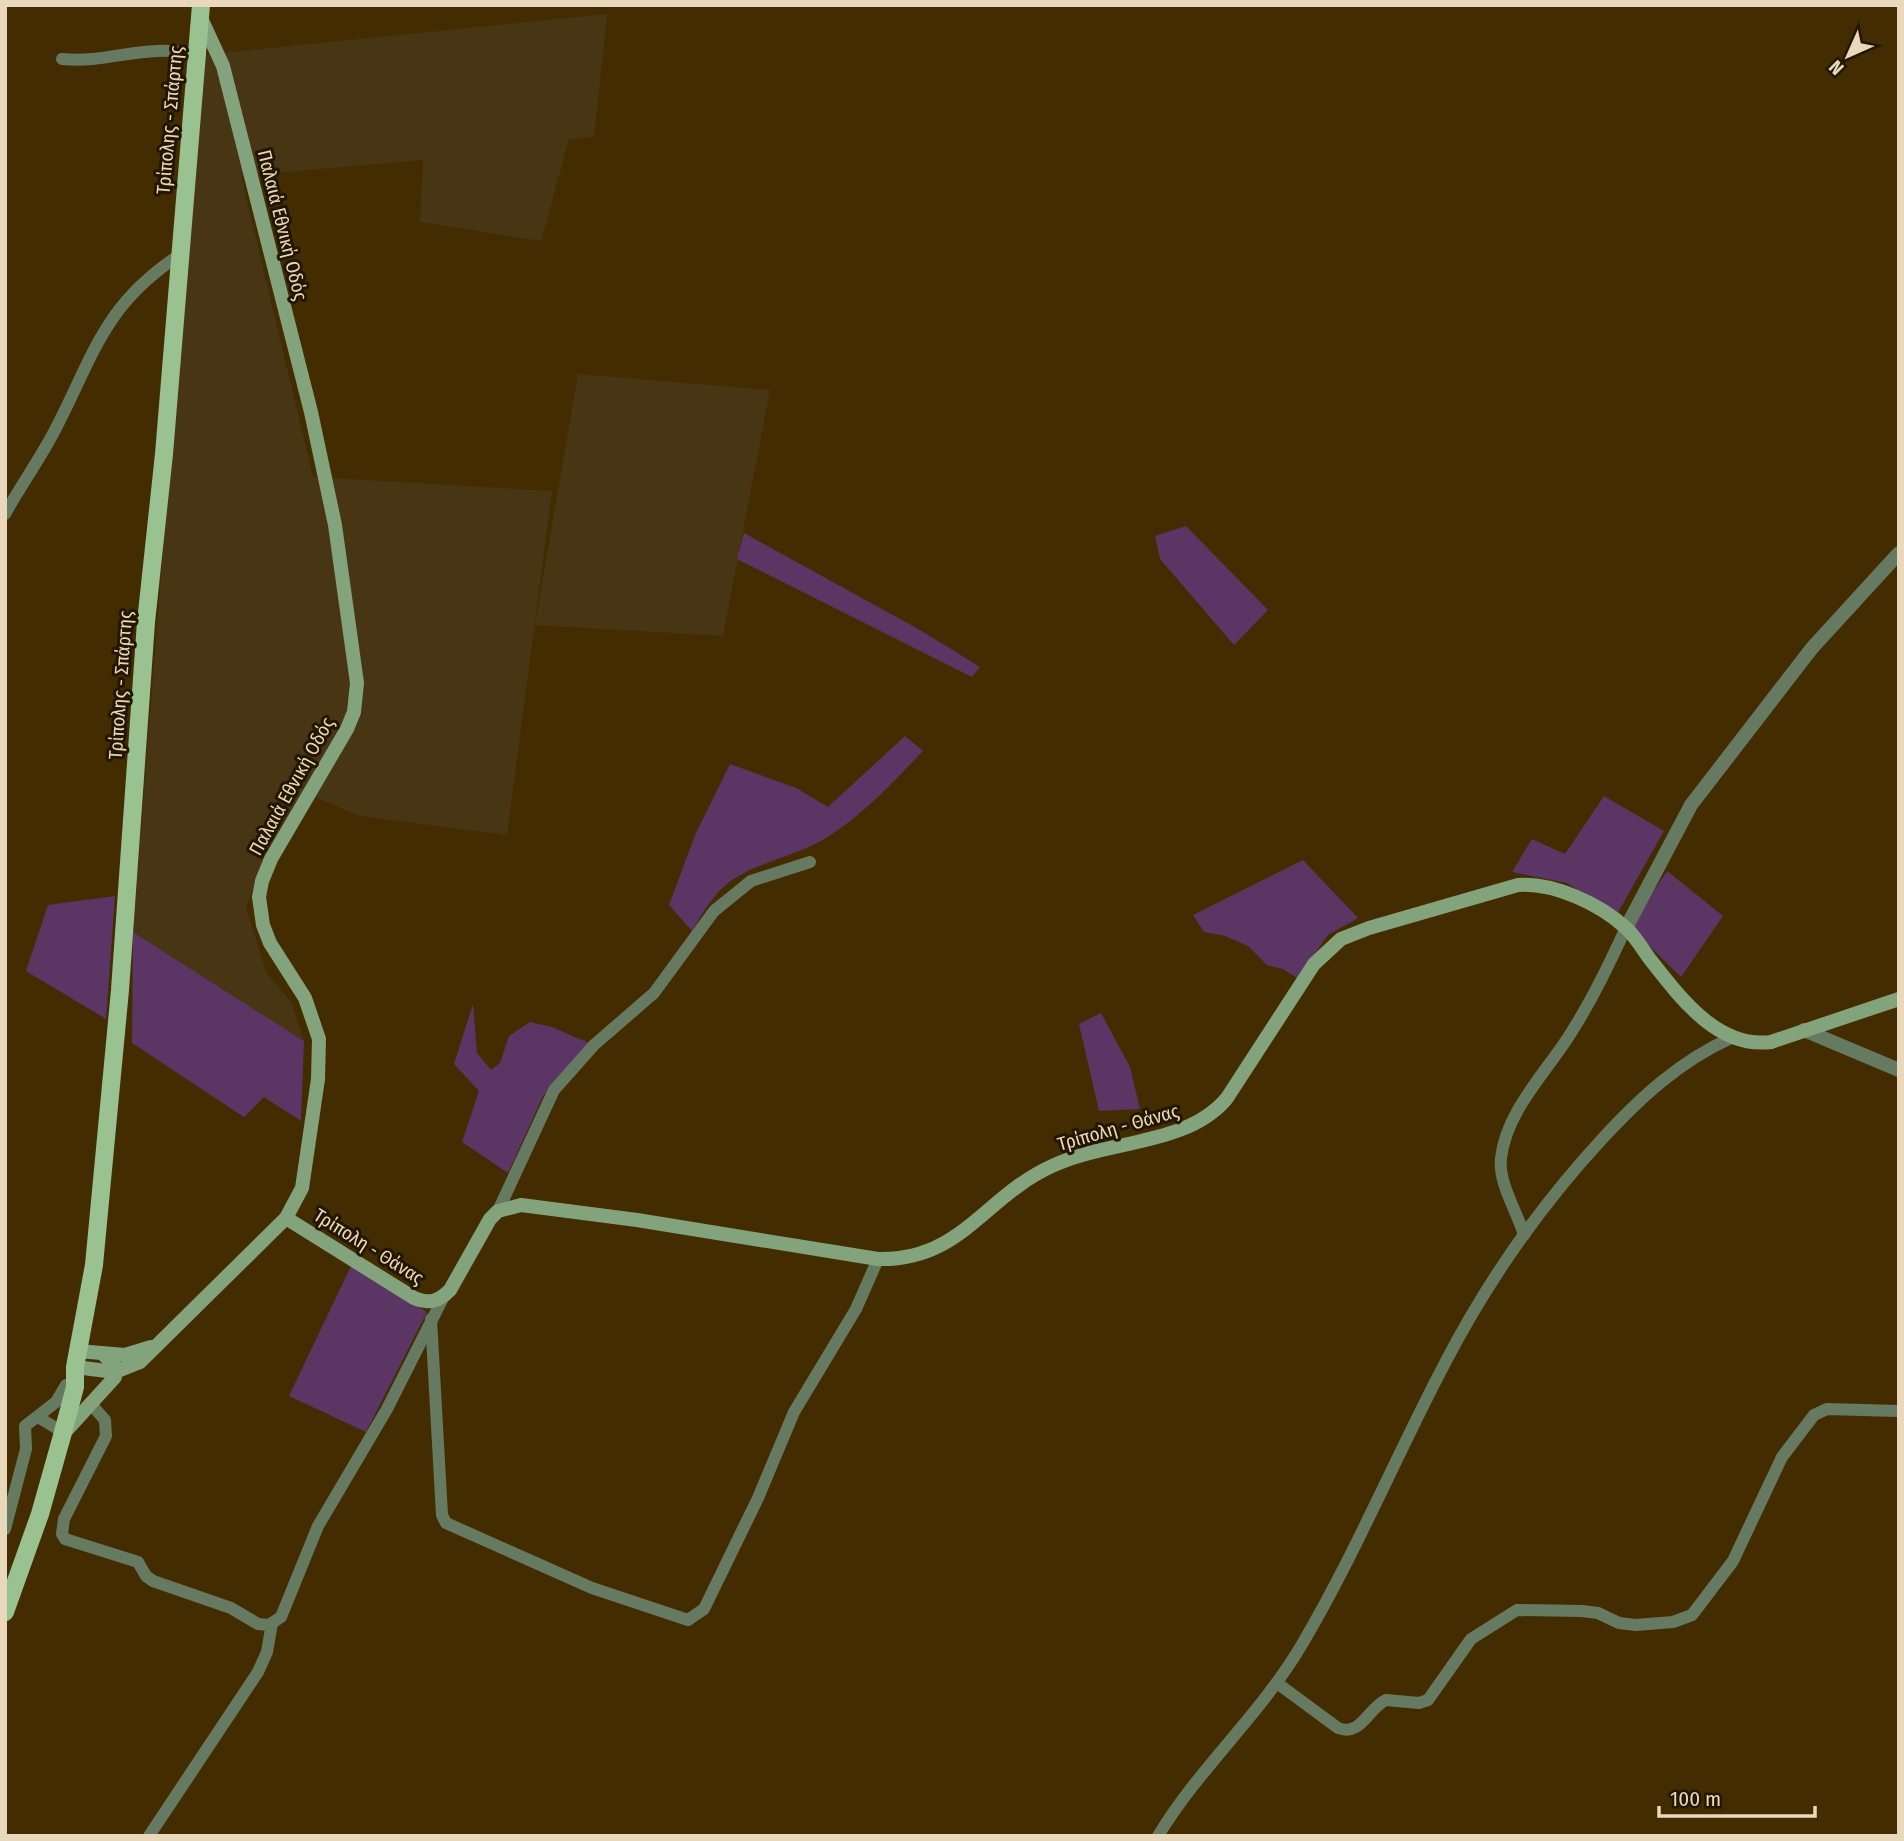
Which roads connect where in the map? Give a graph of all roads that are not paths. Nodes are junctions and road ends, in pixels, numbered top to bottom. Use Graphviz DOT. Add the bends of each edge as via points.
graph roads {
  1 [pos="200,11"];
  2 [pos="196,56"];
  3 [pos="62,59"];
  4 [pos="178,256"];
  5 [pos="5,514"];
  6 [pos="1899,553"];
  7 [pos="810,862"];
  8 [pos="1626,928"];
  9 [pos="1899,999"];
  10 [pos="1804,1030"];
  11 [pos="1731,1038"];
  12 [pos="1899,1070"];
  13 [pos="498,1211"];
  14 [pos="286,1218"];
  15 [pos="1524,1235"];
  16 [pos="878,1259"];
  17 [pos="443,1298"];
  18 [pos="432,1319"];
  19 [pos="155,1345"];
  20 [pos="104,1355"];
  21 [pos="76,1359"];
  22 [pos="115,1372"];
  23 [pos="66,1385"];
  24 [pos="90,1403"];
  25 [pos="1899,1410"];
  26 [pos="38,1416"];
  27 [pos="59,1432"];
  28 [pos="5,1529"];
  29 [pos="5,1586"];
  30 [pos="5,1612"];
  31 [pos="272,1623"];
  32 [pos="1277,1683"];
  33 [pos="149,1836"];
  34 [pos="1158,1836"];
  1 -- 2 [label="main road, Τρίπολης - Σπάρτης"];
  1 -- 14 [label="main road, Παλαιά Εθνική Οδός" via="223,66 311,411 335,525 358,683 354,712 341,742 271,859 259,897 270,943 305,998 319,1039 306,1173"];
  2 -- 3 [label="street" via="163,49 94,61"];
  2 -- 4 [label="main road, Τρίπολης - Σπάρτης"];
  4 -- 5 [label="street" via="145,281 102,332 50,439"];
  4 -- 21 [label="main road, Τρίπολης - Σπάρτης" via="120,990 94,1265"];
  6 -- 8 [label="street" via="1812,648 1691,805"];
  7 -- 13 [label="street" via="751,881 714,911 654,993 594,1045 554,1090"];
  8 -- 11 [label="main road, Τρίπολη - Θάνας" via="1689,1006"];
  8 -- 15 [label="street" via="1594,994 1509,1130 1501,1173"];
  8 -- 16 [label="main road, Τρίπολη - Θάνας" via="1581,900 1527,884 1354,933 1314,964 1227,1098 1209,1117 1180,1130 1050,1166 940,1246 911,1258"];
  9 -- 10 [label="main road"];
  10 -- 11 [label="main road" via="1759,1044"];
  10 -- 12 [label="street"];
  11 -- 15 [label="street" via="1690,1059 1625,1115"];
  13 -- 16 [label="main road, Τρίπολη - Θάνας" via="521,1205"];
  13 -- 17 [label="main road, Τρίπολη - Θάνας"];
  14 -- 17 [label="main road, Τρίπολη - Θάνας" via="414,1298 430,1302"];
  14 -- 19 [label="main road, Παλαιά Εθνική Οδός"];
  15 -- 32 [label="street" via="1446,1360 1310,1629"];
  16 -- 18 [label="street" via="856,1309 794,1412 704,1609 688,1620 592,1588 446,1523"];
  17 -- 18 [label="street"];
  18 -- 31 [label="street" via="387,1409 318,1526 281,1617"];
  19 -- 20 [label="main road" via="134,1354"];
  19 -- 22 [label="main road, Παλαιά Εθνική Οδός" via="132,1368"];
  20 -- 21 [label="main road"];
  20 -- 22 [label="main road"];
  21 -- 22 [label="main road"];
  21 -- 23 [label="main road, Τρίπολης - Σπάρτης"];
  21 -- 27 [label="main road, Τρίπολης - Σπάρτης" via="75,1387"];
  22 -- 24 [label="main road"];
  23 -- 26 [label="street" via="56,1402"];
  23 -- 27 [label="main road, Τρίπολης - Σπάρτης"];
  24 -- 27 [label="main road"];
  24 -- 31 [label="street" via="105,1420 106,1436 64,1519 65,1539 138,1562 153,1581 231,1608 258,1624"];
  25 -- 32 [label="street" via="1828,1409 1810,1420 1782,1457 1734,1561 1699,1609 1682,1620 1630,1625 1590,1612 1517,1610 1471,1640 1426,1701 1386,1700 1349,1731 1338,1728"];
  26 -- 27 [label="street"];
  26 -- 28 [label="street" via="25,1426 26,1449"];
  27 -- 29 [label="main road, Τρίπολης - Σπάρτης"];
  27 -- 30 [label="main road, Τρίπολης - Σπάρτης" via="40,1514"];
  31 -- 33 [label="street" via="258,1672"];
  32 -- 34 [label="street" via="1196,1780"];
}
